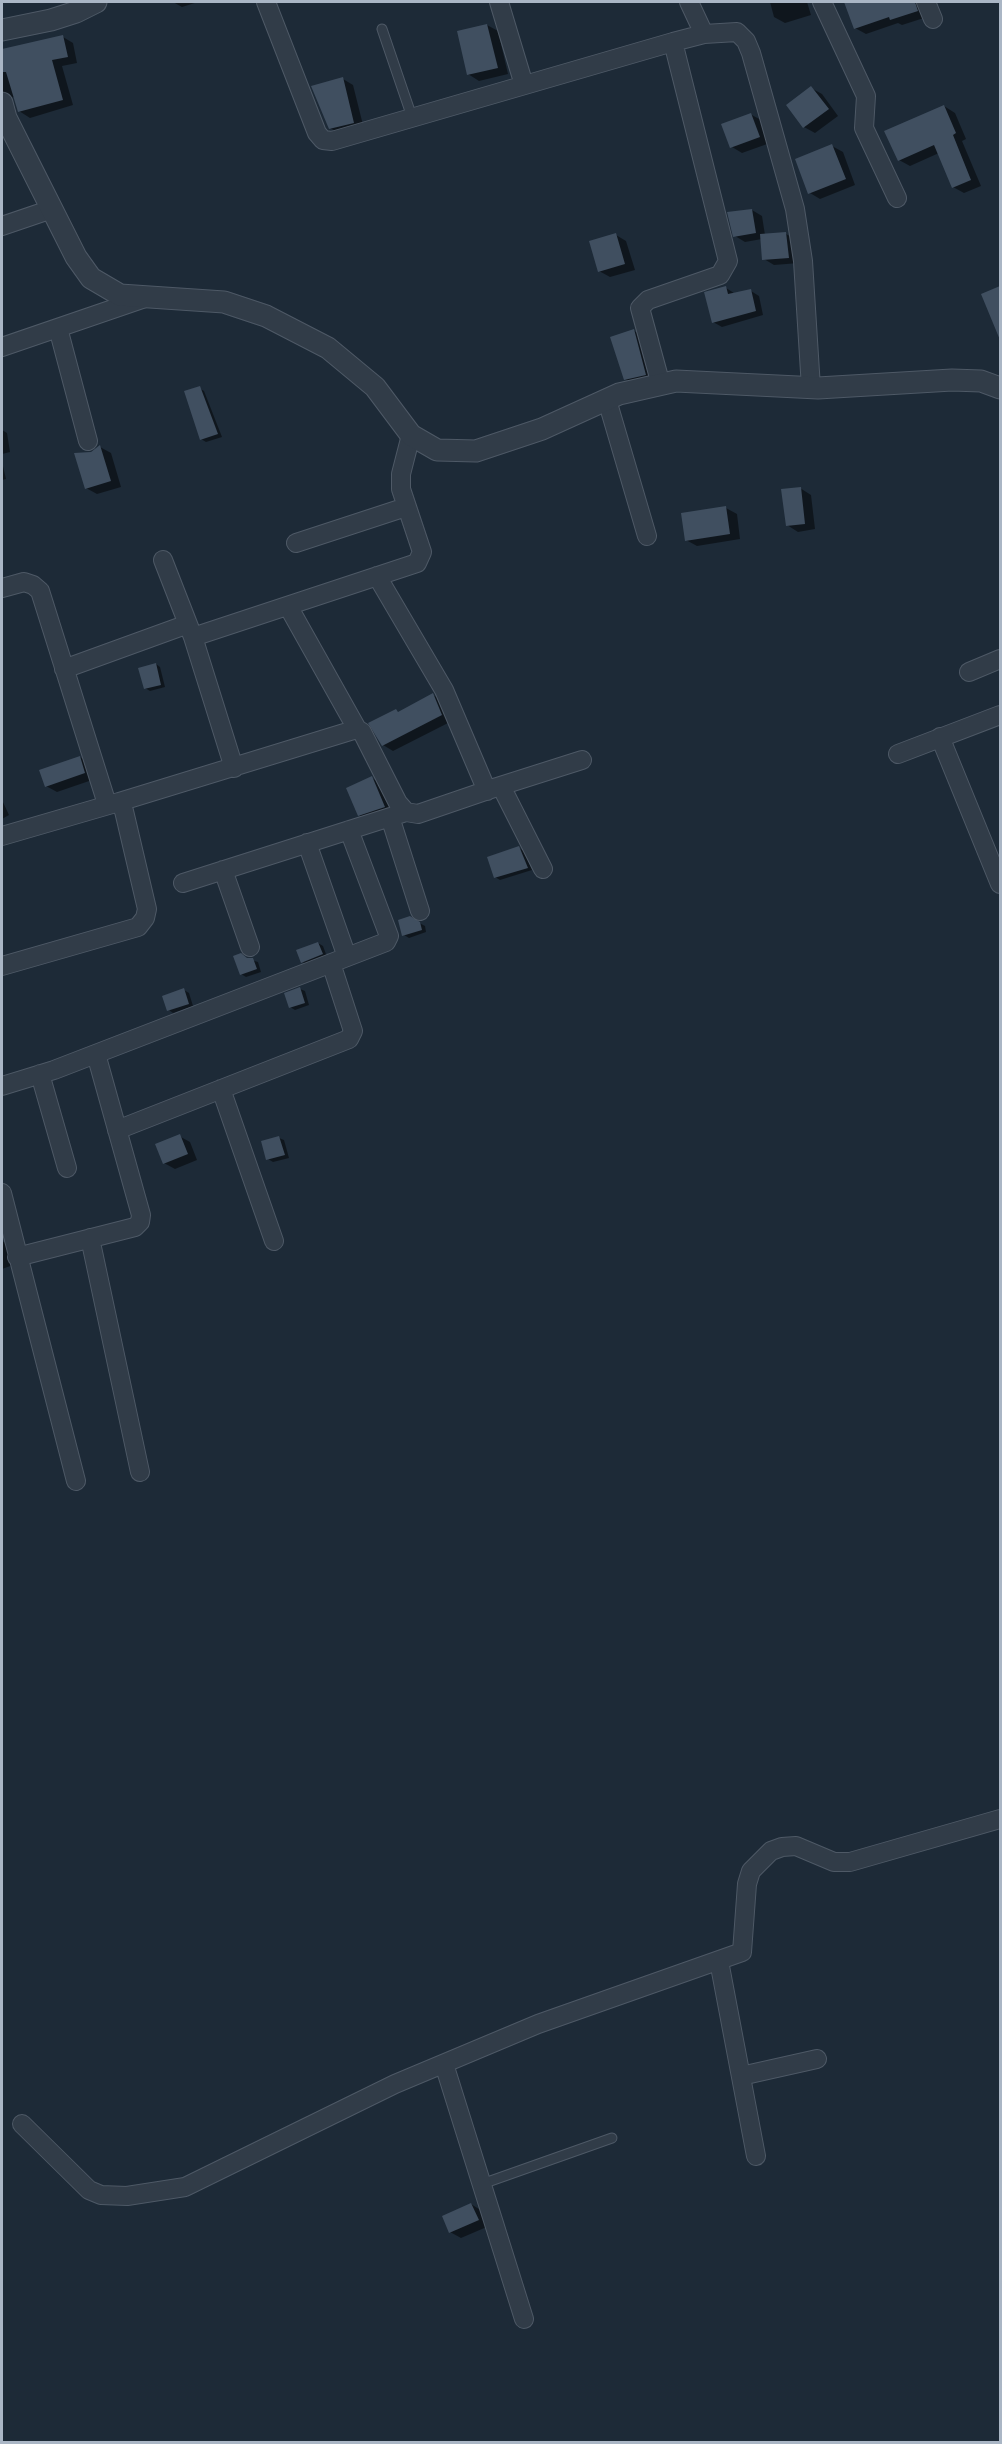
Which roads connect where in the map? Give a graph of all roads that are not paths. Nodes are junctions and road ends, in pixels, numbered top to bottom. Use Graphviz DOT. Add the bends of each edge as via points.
graph roads {
  1 [pos="96,2"];
  2 [pos="266,2"];
  3 [pos="499,2"];
  4 [pos="689,2"];
  5 [pos="822,2"];
  6 [pos="927,2"];
  7 [pos="933,19"];
  8 [pos="382,29"];
  9 [pos="2,30"];
  10 [pos="704,34"];
  11 [pos="673,42"];
  12 [pos="524,85"];
  13 [pos="2,103"];
  14 [pos="412,117"];
  15 [pos="897,198"];
  16 [pos="51,209"];
  17 [pos="2,226"];
  18 [pos="148,297"];
  19 [pos="58,328"];
  20 [pos="2,347"];
  21 [pos="994,381"];
  22 [pos="661,385"];
  23 [pos="811,388"];
  24 [pos="608,400"];
  25 [pos="411,435"];
  26 [pos="88,441"];
  27 [pos="406,507"];
  28 [pos="647,536"];
  29 [pos="297,543"];
  30 [pos="163,560"];
  31 [pos="377,576"];
  32 [pos="2,588"];
  33 [pos="288,606"];
  34 [pos="190,631"];
  35 [pos="1000,659"];
  36 [pos="64,669"];
  37 [pos="969,672"];
  38 [pos="1000,715"];
  39 [pos="357,729"];
  40 [pos="940,737"];
  41 [pos="898,754"];
  42 [pos="582,760"];
  43 [pos="234,768"];
  44 [pos="492,789"];
  45 [pos="113,803"];
  46 [pos="398,815"];
  47 [pos="349,830"];
  48 [pos="2,836"];
  49 [pos="307,843"];
  50 [pos="543,869"];
  51 [pos="223,870"];
  52 [pos="183,882"];
  53 [pos="1000,884"];
  54 [pos="420,911"];
  55 [pos="250,947"];
  56 [pos="339,960"];
  57 [pos="2,966"];
  58 [pos="96,1054"];
  59 [pos="40,1074"];
  60 [pos="2,1086"];
  61 [pos="221,1089"];
  62 [pos="117,1130"];
  63 [pos="67,1168"];
  64 [pos="2,1193"];
  65 [pos="90,1238"];
  66 [pos="274,1241"];
  67 [pos="17,1257"];
  68 [pos="140,1473"];
  69 [pos="76,1481"];
  70 [pos="1000,1820"];
  71 [pos="719,1961"];
  72 [pos="817,2059"];
  73 [pos="444,2064"];
  74 [pos="741,2076"];
  75 [pos="22,2124"];
  76 [pos="612,2139"];
  77 [pos="756,2156"];
  78 [pos="482,2184"];
  79 [pos="524,2319"];
  1 -- 9 [label="street" via="51,20"];
  2 -- 14 [label="street" via="323,140 332,141"];
  3 -- 12 [label="street"];
  4 -- 10 [label="street"];
  5 -- 15 [label="street" via="866,96 864,128"];
  6 -- 7 [label="street"];
  8 -- 14 [label="lane"];
  10 -- 11 [label="street"];
  10 -- 23 [label="street" via="737,32 751,53 795,209 803,261"];
  11 -- 12 [label="street"];
  11 -- 22 [label="street" via="728,261 720,275 648,300 640,308"];
  12 -- 14 [label="street"];
  13 -- 16 [label="street"];
  16 -- 17 [label="street"];
  16 -- 18 [label="street" via="91,278 120,295"];
  18 -- 19 [label="street"];
  18 -- 25 [label="street" via="224,302 266,316 328,348 375,387"];
  19 -- 20 [label="street"];
  19 -- 26 [label="street"];
  21 -- 23 [label="street"];
  22 -- 23 [label="street" via="676,381"];
  22 -- 24 [label="street"];
  24 -- 25 [label="street" via="542,429 476,451 437,450"];
  24 -- 28 [label="street"];
  25 -- 27 [label="street" via="401,474"];
  27 -- 29 [label="street"];
  27 -- 31 [label="street" via="421,558 417,563"];
  30 -- 34 [label="street"];
  31 -- 33 [label="street"];
  31 -- 44 [label="street" via="444,690"];
  32 -- 36 [label="street" via="24,582 40,591"];
  33 -- 34 [label="street"];
  33 -- 39 [label="street"];
  34 -- 36 [label="street"];
  34 -- 43 [label="street"];
  35 -- 37 [label="street"];
  36 -- 45 [label="street"];
  38 -- 40 [label="street"];
  39 -- 43 [label="street"];
  39 -- 46 [label="street" via="398,803"];
  40 -- 41 [label="street"];
  40 -- 53 [label="street"];
  42 -- 44 [label="street"];
  43 -- 45 [label="street"];
  44 -- 46 [label="street" via="418,814"];
  44 -- 50 [label="street" via="508,796"];
  45 -- 48 [label="street"];
  45 -- 57 [label="street" via="124,811 147,909 145,918 138,927"];
  46 -- 47 [label="street"];
  46 -- 54 [label="street"];
  47 -- 49 [label="street"];
  47 -- 56 [label="street" via="389,936 386,942"];
  49 -- 51 [label="street"];
  49 -- 56 [label="street"];
  51 -- 52 [label="street"];
  51 -- 55 [label="street"];
  56 -- 58 [label="street"];
  56 -- 61 [label="street" via="352,1036"];
  58 -- 59 [label="street"];
  58 -- 62 [label="street"];
  59 -- 60 [label="street"];
  59 -- 63 [label="street"];
  61 -- 62 [label="street"];
  61 -- 66 [label="street"];
  62 -- 65 [label="street" via="140,1222 135,1227"];
  64 -- 67 [label="street"];
  65 -- 67 [label="street"];
  65 -- 68 [label="street"];
  67 -- 69 [label="street"];
  70 -- 71 [label="street" via="850,1862 834,1862 795,1846 771,1851 751,1871 747,1884 745,1946 742,1952"];
  71 -- 73 [label="street" via="538,2024"];
  71 -- 74 [label="street"];
  72 -- 74 [label="street"];
  73 -- 75 [label="street" via="395,2084 199,2182 156,2192 127,2196 101,2195 89,2190"];
  73 -- 78 [label="street"];
  74 -- 77 [label="street"];
  76 -- 78 [label="lane"];
  78 -- 79 [label="street"];
}
